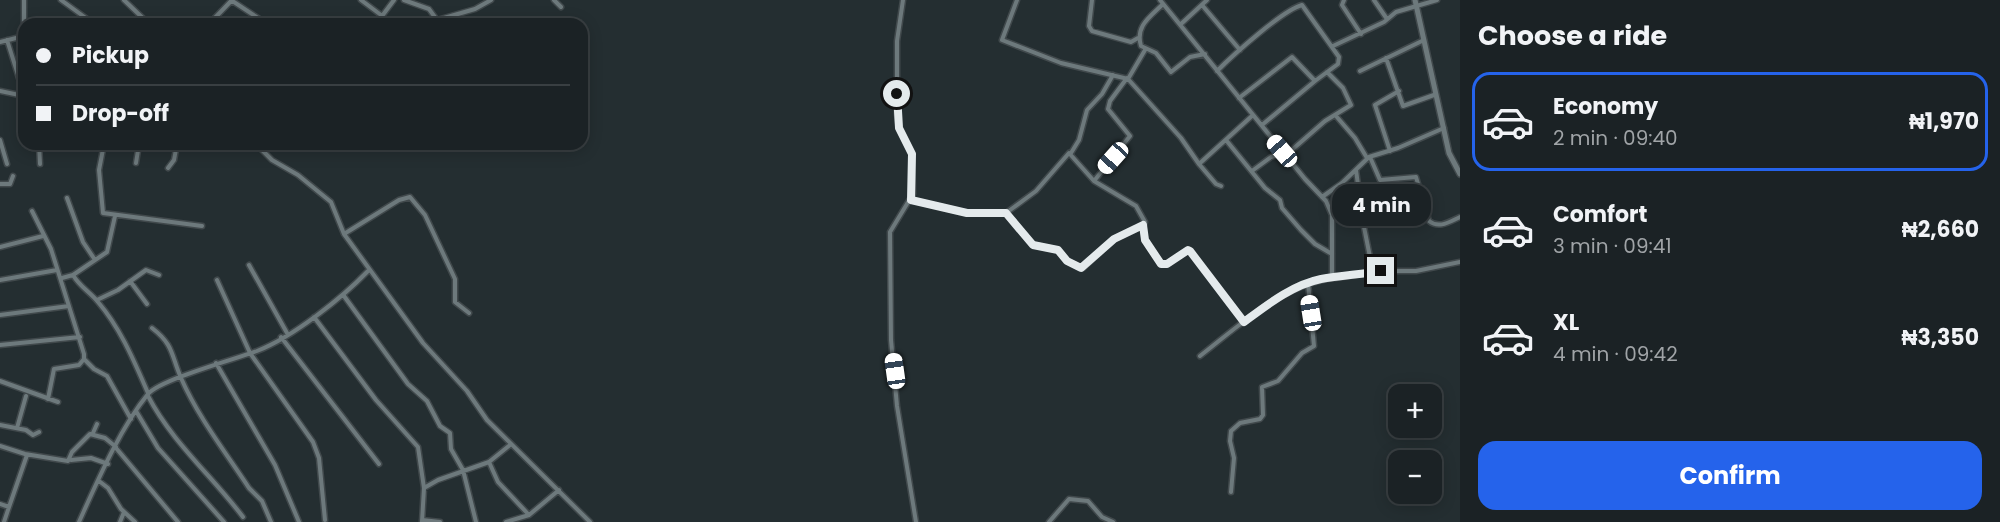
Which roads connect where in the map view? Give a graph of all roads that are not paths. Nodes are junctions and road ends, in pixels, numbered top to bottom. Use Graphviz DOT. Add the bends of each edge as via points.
graph roads {
  1 [pos="24,0"];
  2 [pos="124,0"];
  3 [pos="232,0"];
  4 [pos="361,0"];
  5 [pos="394,0"];
  6 [pos="404,0"];
  7 [pos="491,0"];
  8 [pos="554,0"];
  9 [pos="903,0"];
  10 [pos="1017,0"];
  11 [pos="1092,0"];
  12 [pos="1207,0"];
  13 [pos="1374,0"];
  14 [pos="1437,0"];
  15 [pos="63,1"];
  16 [pos="1342,1"];
  17 [pos="1161,2"];
  18 [pos="1415,3"];
  19 [pos="1202,5"];
  20 [pos="561,7"];
  21 [pos="381,15"];
  22 [pos="24,18"];
  23 [pos="86,18"];
  24 [pos="143,18"];
  25 [pos="215,18"];
  26 [pos="258,18"];
  27 [pos="379,18"];
  28 [pos="436,18"];
  29 [pos="444,18"];
  30 [pos="1387,19"];
  31 [pos="1181,24"];
  32 [pos="1361,34"];
  33 [pos="1138,37"];
  34 [pos="18,38"];
  35 [pos="1425,39"];
  36 [pos="8,40"];
  37 [pos="0,42"];
  38 [pos="1333,46"];
  39 [pos="1145,50"];
  40 [pos="1240,50"];
  41 [pos="1205,54"];
  42 [pos="1386,58"];
  43 [pos="1217,71"];
  44 [pos="1360,71"];
  45 [pos="1327,72"];
  46 [pos="18,74"];
  47 [pos="1113,75"];
  48 [pos="1128,79"];
  49 [pos="1315,81"];
  50 [pos="0,91"];
  51 [pos="1399,91"];
  52 [pos="18,94"];
  53 [pos="1434,94"];
  54 [pos="1239,98"];
  55 [pos="1253,115"];
  56 [pos="1336,116"];
  57 [pos="1262,125"];
  58 [pos="1444,128"];
  59 [pos="0,140"];
  60 [pos="1226,140"];
  61 [pos="39,150"];
  62 [pos="103,150"];
  63 [pos="139,150"];
  64 [pos="176,150"];
  65 [pos="262,150"];
  66 [pos="1390,151"];
  67 [pos="1071,153"];
  68 [pos="1285,154"];
  69 [pos="1368,157"];
  70 [pos="136,163"];
  71 [pos="6,164"];
  72 [pos="40,164"];
  73 [pos="1199,164"];
  74 [pos="1459,167"];
  75 [pos="168,168"];
  76 [pos="1356,169"];
  77 [pos="1252,171"];
  78 [pos="1460,174"];
  79 [pos="13,176"];
  80 [pos="1094,181"];
  81 [pos="0,184"];
  82 [pos="1221,186"];
  83 [pos="1322,197"];
  84 [pos="67,198"];
  85 [pos="911,200"];
  86 [pos="32,210"];
  87 [pos="1006,213"];
  88 [pos="116,216"];
  89 [pos="1460,217"];
  90 [pos="1143,225"];
  91 [pos="202,226"];
  92 [pos="344,234"];
  93 [pos="43,236"];
  94 [pos="0,247"];
  95 [pos="1332,254"];
  96 [pos="95,260"];
  97 [pos="1460,262"];
  98 [pos="249,265"];
  99 [pos="57,270"];
  100 [pos="368,271"];
  101 [pos="1373,272"];
  102 [pos="73,275"];
  103 [pos="159,275"];
  104 [pos="62,278"];
  105 [pos="1335,278"];
  106 [pos="0,280"];
  107 [pos="217,280"];
  108 [pos="130,281"];
  109 [pos="1308,283"];
  110 [pos="344,296"];
  111 [pos="97,300"];
  112 [pos="147,304"];
  113 [pos="69,306"];
  114 [pos="469,313"];
  115 [pos="0,315"];
  116 [pos="314,317"];
  117 [pos="1244,322"];
  118 [pos="152,328"];
  119 [pos="287,333"];
  120 [pos="80,337"];
  121 [pos="281,337"];
  122 [pos="0,345"];
  123 [pos="249,353"];
  124 [pos="1200,356"];
  125 [pos="84,360"];
  126 [pos="216,363"];
  127 [pos="181,378"];
  128 [pos="0,381"];
  129 [pos="148,394"];
  130 [pos="26,396"];
  131 [pos="48,399"];
  132 [pos="58,402"];
  133 [pos="136,411"];
  134 [pos="131,419"];
  135 [pos="97,423"];
  136 [pos="0,425"];
  137 [pos="17,428"];
  138 [pos="39,432"];
  139 [pos="93,434"];
  140 [pos="510,445"];
  141 [pos="0,446"];
  142 [pos="116,447"];
  143 [pos="27,455"];
  144 [pos="70,460"];
  145 [pos="489,462"];
  146 [pos="108,464"];
  147 [pos="379,464"];
  148 [pos="463,470"];
  149 [pos="99,481"];
  150 [pos="424,488"];
  151 [pos="559,490"];
  152 [pos="1231,492"];
  153 [pos="0,504"];
  154 [pos="9,507"];
  155 [pos="124,512"];
  156 [pos="528,515"];
  157 [pos="243,517"];
  158 [pos="325,520"];
  159 [pos="422,521"];
  160 [pos="4,522"];
  161 [pos="78,522"];
  162 [pos="120,522"];
  163 [pos="135,522"];
  164 [pos="178,522"];
  165 [pos="224,522"];
  166 [pos="271,522"];
  167 [pos="300,522"];
  168 [pos="440,522"];
  169 [pos="476,522"];
  170 [pos="506,522"];
  171 [pos="590,522"];
  172 [pos="916,522"];
  173 [pos="1049,522"];
  174 [pos="1113,522"];
  1 -- 22 [label="street"];
  2 -- 24 [label="street"];
  3 -- 25 [label="street"];
  3 -- 26 [label="street"];
  4 -- 21 [label="street"];
  5 -- 21 [label="street"];
  6 -- 28 [label="street" via="429,9"];
  7 -- 29 [label="street"];
  8 -- 20 [label="street"];
  9 -- 85 [label="street" via="897,41 897,114 899,128 912,154"];
  10 -- 47 [label="street" via="1002,40 1061,63"];
  11 -- 33 [label="street" via="1092,31 1131,42"];
  12 -- 19 [label="street"];
  13 -- 30 [label="street"];
  14 -- 18 [label="street"];
  15 -- 23 [label="street"];
  16 -- 32 [label="street"];
  17 -- 31 [label="street"];
  17 -- 33 [label="street" via="1140,27"];
  18 -- 30 [label="street"];
  18 -- 35 [label="street"];
  19 -- 31 [label="street"];
  19 -- 40 [label="street"];
  21 -- 27 [label="street"];
  30 -- 32 [label="street"];
  31 -- 41 [label="street"];
  32 -- 38 [label="street"];
  33 -- 39 [label="street"];
  34 -- 36 [label="street"];
  35 -- 42 [label="street"];
  35 -- 53 [label="street"];
  36 -- 37 [label="street"];
  36 -- 46 [label="street"];
  38 -- 40 [label="street" via="1300,5"];
  38 -- 45 [label="street" via="1339,63"];
  39 -- 41 [label="street" via="1156,53 1171,72 1190,57"];
  39 -- 48 [label="street"];
  40 -- 43 [label="street"];
  41 -- 43 [label="street"];
  42 -- 44 [label="street"];
  42 -- 51 [label="street"];
  43 -- 54 [label="street"];
  45 -- 49 [label="street"];
  45 -- 56 [label="street" via="1351,101"];
  47 -- 48 [label="street"];
  47 -- 67 [label="street" via="1087,110"];
  48 -- 73 [label="street"];
  48 -- 80 [label="street" via="1108,109 1130,136"];
  49 -- 54 [label="street" via="1292,57"];
  49 -- 57 [label="street"];
  50 -- 52 [label="street"];
  51 -- 53 [label="street" via="1404,107"];
  51 -- 66 [label="street" via="1375,105"];
  53 -- 58 [label="street"];
  54 -- 55 [label="street"];
  55 -- 57 [label="street"];
  55 -- 60 [label="street"];
  56 -- 68 [label="street"];
  56 -- 69 [label="street"];
  57 -- 68 [label="street"];
  58 -- 66 [label="street"];
  58 -- 74 [label="street" via="1450,155"];
  59 -- 71 [label="street"];
  60 -- 73 [label="street"];
  60 -- 77 [label="street"];
  61 -- 72 [label="street"];
  62 -- 88 [label="street" via="99,170 102,213"];
  63 -- 70 [label="street"];
  64 -- 75 [label="street"];
  65 -- 92 [label="street" via="327,198"];
  66 -- 69 [label="street"];
  67 -- 80 [label="street"];
  67 -- 87 [label="street" via="1036,191"];
  68 -- 77 [label="street" via="1271,157"];
  68 -- 83 [label="street"];
  69 -- 76 [label="street"];
  69 -- 89 [label="street" via="1382,180 1416,177 1432,224"];
  73 -- 82 [label="street"];
  74 -- 78 [label="street"];
  76 -- 83 [label="street"];
  76 -- 101 [label="street"];
  77 -- 95 [label="street" via="1280,200 1301,230"];
  79 -- 81 [label="street" via="10,184"];
  80 -- 90 [label="street" via="1136,206 1145,218"];
  83 -- 95 [label="street" via="1332,215"];
  84 -- 96 [label="street" via="83,242"];
  85 -- 87 [label="street" via="967,213"];
  85 -- 172 [label="street" via="892,227 889,247 897,406"];
  86 -- 93 [label="street"];
  87 -- 90 [label="street" via="1033,245 1058,250 1067,261 1083,268 1114,239"];
  88 -- 91 [label="street"];
  88 -- 96 [label="street" via="107,252"];
  90 -- 117 [label="street" via="1145,240 1161,264 1190,251"];
  92 -- 100 [label="street"];
  92 -- 114 [label="street" via="410,197 425,215 455,279 455,302"];
  93 -- 94 [label="street"];
  93 -- 99 [label="street"];
  95 -- 105 [label="street"];
  96 -- 102 [label="street"];
  97 -- 101 [label="street" via="1416,271"];
  98 -- 119 [label="street"];
  99 -- 104 [label="street"];
  99 -- 106 [label="street"];
  100 -- 110 [label="street"];
  100 -- 140 [label="street"];
  101 -- 105 [label="street"];
  102 -- 104 [label="street"];
  102 -- 111 [label="street" via="79,286"];
  103 -- 108 [label="street" via="146,270"];
  104 -- 113 [label="street"];
  105 -- 109 [label="street"];
  107 -- 123 [label="street"];
  108 -- 111 [label="street"];
  108 -- 112 [label="street"];
  109 -- 117 [label="street" via="1277,298"];
  109 -- 152 [label="street" via="1314,346 1302,353 1278,381 1262,387 1260,419 1240,423 1231,431"];
  110 -- 116 [label="street"];
  110 -- 148 [label="street" via="408,384 427,401 440,426 450,433 451,449"];
  111 -- 129 [label="street" via="125,342"];
  113 -- 115 [label="street"];
  113 -- 120 [label="street"];
  116 -- 119 [label="street"];
  116 -- 150 [label="street" via="376,400 418,447"];
  117 -- 124 [label="street"];
  118 -- 127 [label="street" via="167,339"];
  119 -- 121 [label="street"];
  120 -- 122 [label="street"];
  120 -- 125 [label="street"];
  121 -- 123 [label="street"];
  121 -- 147 [label="street"];
  123 -- 126 [label="street"];
  123 -- 158 [label="street" via="313,442 319,458"];
  125 -- 131 [label="street" via="79,365 54,369"];
  125 -- 134 [label="street" via="107,376"];
  126 -- 127 [label="street"];
  126 -- 167 [label="street" via="275,465"];
  127 -- 129 [label="street"];
  127 -- 166 [label="street" via="249,488 262,501"];
  128 -- 131 [label="street"];
  129 -- 133 [label="street"];
  129 -- 157 [label="street" via="173,436"];
  130 -- 137 [label="street"];
  131 -- 132 [label="street"];
  133 -- 134 [label="street"];
  133 -- 165 [label="street" via="158,448"];
  134 -- 142 [label="street"];
  135 -- 139 [label="street"];
  136 -- 137 [label="street"];
  137 -- 138 [label="street" via="33,435"];
  139 -- 142 [label="street"];
  139 -- 144 [label="street" via="72,452"];
  140 -- 145 [label="street"];
  140 -- 151 [label="street"];
  141 -- 143 [label="street"];
  142 -- 146 [label="street"];
  142 -- 164 [label="street"];
  143 -- 144 [label="street"];
  143 -- 154 [label="street"];
  144 -- 146 [label="street" via="91,458"];
  145 -- 148 [label="street"];
  145 -- 156 [label="street" via="498,482"];
  146 -- 149 [label="street"];
  148 -- 150 [label="street"];
  148 -- 169 [label="street"];
  149 -- 155 [label="street"];
  149 -- 161 [label="street"];
  150 -- 159 [label="street"];
  151 -- 156 [label="street"];
  151 -- 171 [label="street"];
  153 -- 154 [label="street"];
  154 -- 160 [label="street"];
  155 -- 162 [label="street"];
  155 -- 163 [label="street"];
  156 -- 170 [label="street"];
  159 -- 168 [label="street"];
  173 -- 174 [label="street" via="1069,499 1088,501 1102,517"];
}
